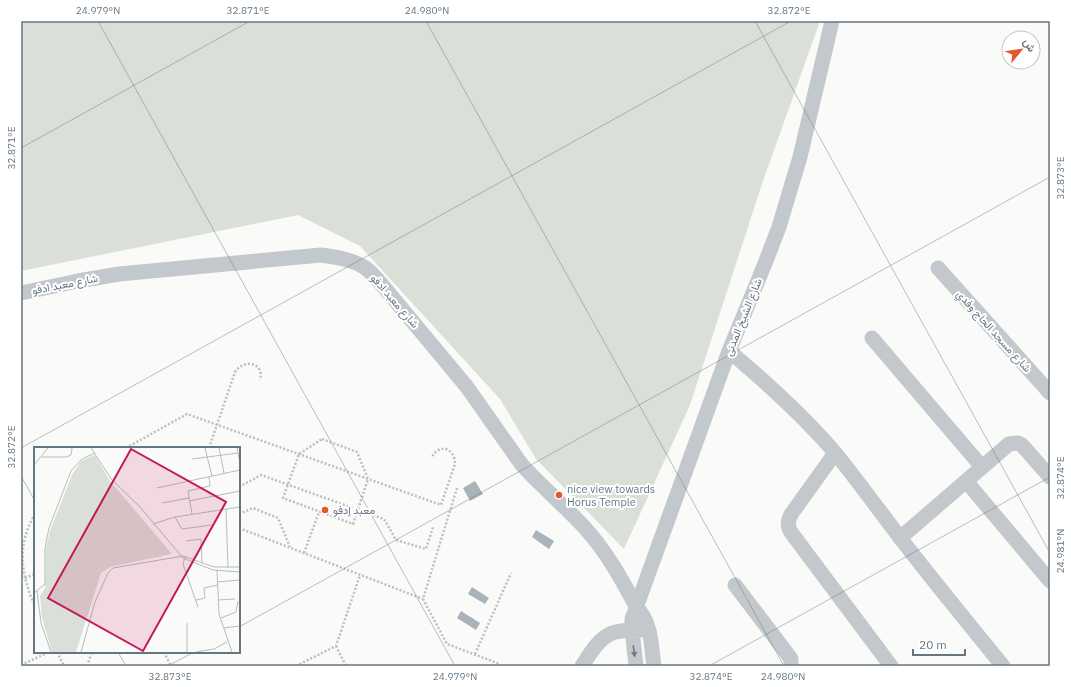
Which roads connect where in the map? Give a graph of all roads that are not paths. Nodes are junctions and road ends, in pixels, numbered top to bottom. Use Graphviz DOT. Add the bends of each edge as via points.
graph roads {
  1 [pos="832,21"];
  2 [pos="938,268"];
  3 [pos="21,293"];
  4 [pos="872,338"];
  5 [pos="729,351"];
  6 [pos="1050,394"];
  7 [pos="835,453"];
  8 [pos="982,467"];
  9 [pos="1050,477"];
  10 [pos="966,481"];
  11 [pos="900,538"];
  12 [pos="1050,581"];
  13 [pos="735,585"];
  14 [pos="637,608"];
  15 [pos="632,630"];
  16 [pos="649,630"];
  17 [pos="582,666"];
  18 [pos="636,666"];
  19 [pos="654,666"];
  20 [pos="791,666"];
  21 [pos="891,666"];
  22 [pos="1003,666"];
  1 -- 5 [label="street, شارع الشيخ المدنى" via="790,192 766,261"];
  2 -- 6 [label="street, شارع مسجد الحاج وفدي"];
  3 -- 14 [label="street, شارع معبد ادفو" via="119,274 321,255 338,257 365,268 378,280 467,387 531,476 585,527 617,571"];
  4 -- 8 [label="street"];
  5 -- 7 [label="street" via="784,400"];
  5 -- 14 [label="street, شارع الشيخ المدنى"];
  7 -- 11 [label="street"];
  7 -- 21 [label="street" via="792,513 788,526"];
  8 -- 9 [label="street" via="1009,444 1018,443"];
  8 -- 10 [label="street"];
  10 -- 11 [label="street"];
  10 -- 12 [label="street"];
  11 -- 22 [label="street"];
  13 -- 20 [label="street" via="789,656"];
  14 -- 15 [label="street" via="632,619"];
  14 -- 16 [label="street, شارع معبد ادفو" via="645,618"];
  15 -- 16 [label="street"];
  15 -- 17 [label="street" via="613,632 605,637"];
  15 -- 18 [label="street, one-way"];
  16 -- 19 [label="street, شارع معبد ادفو"];
}
